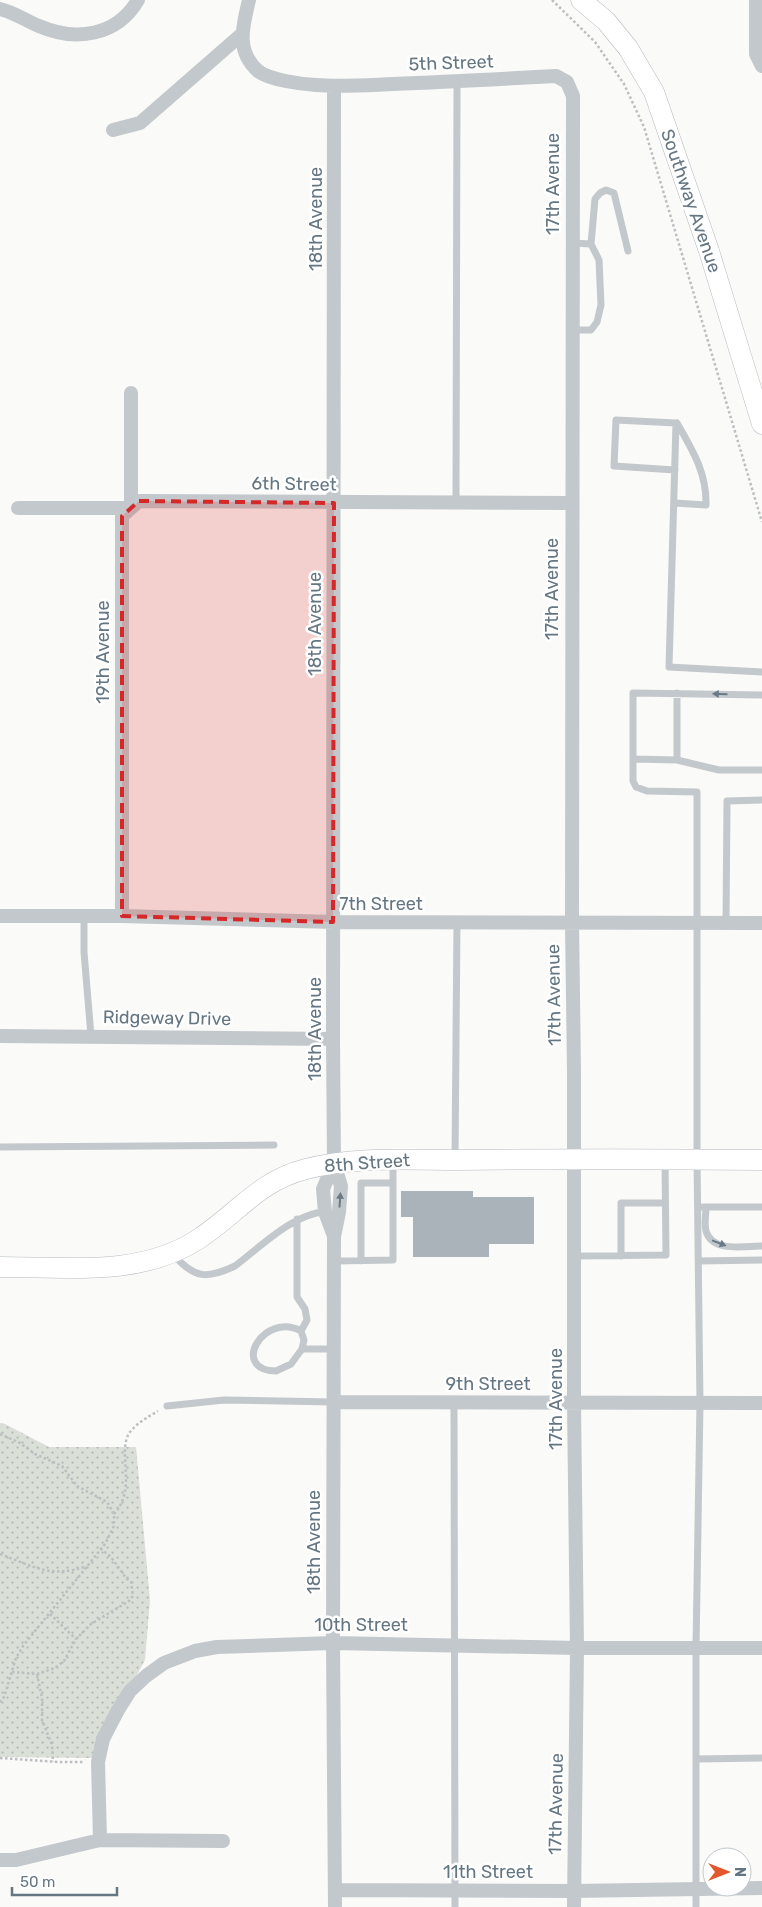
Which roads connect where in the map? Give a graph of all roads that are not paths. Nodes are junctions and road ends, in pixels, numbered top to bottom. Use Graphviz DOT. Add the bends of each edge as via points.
graph roads {
  1 [pos="138,0"];
  2 [pos="249,0"];
  3 [pos="581,0"];
  4 [pos="756,0"];
  5 [pos="5,6"];
  6 [pos="242,34"];
  7 [pos="760,58"];
  8 [pos="457,82"];
  9 [pos="567,82"];
  10 [pos="334,86"];
  11 [pos="113,130"];
  12 [pos="572,243"];
  13 [pos="591,244"];
  14 [pos="628,251"];
  15 [pos="572,330"];
  16 [pos="131,393"];
  17 [pos="676,423"];
  18 [pos="762,424"];
  19 [pos="675,470"];
  20 [pos="334,503"];
  21 [pos="456,503"];
  22 [pos="571,503"];
  23 [pos="674,503"];
  24 [pos="18,508"];
  25 [pos="131,508"];
  26 [pos="762,672"];
  27 [pos="677,693"];
  28 [pos="762,695"];
  29 [pos="633,759"];
  30 [pos="677,760"];
  31 [pos="762,770"];
  32 [pos="762,800"];
  33 [pos="0,916"];
  34 [pos="84,916"];
  35 [pos="122,916"];
  36 [pos="333,922"];
  37 [pos="457,922"];
  38 [pos="698,922"];
  39 [pos="726,922"];
  40 [pos="762,923"];
  41 [pos="572,924"];
  42 [pos="0,1036"];
  43 [pos="91,1036"];
  44 [pos="333,1038"];
  45 [pos="274,1145"];
  46 [pos="0,1147"];
  47 [pos="574,1158"];
  48 [pos="665,1159"];
  49 [pos="697,1159"];
  50 [pos="393,1160"];
  51 [pos="455,1160"];
  52 [pos="762,1160"];
  53 [pos="334,1163"];
  54 [pos="393,1183"];
  55 [pos="665,1203"];
  56 [pos="702,1207"];
  57 [pos="762,1207"];
  58 [pos="325,1212"];
  59 [pos="297,1219"];
  60 [pos="334,1237"];
  61 [pos="762,1246"];
  62 [pos="172,1253"];
  63 [pos="575,1256"];
  64 [pos="621,1256"];
  65 [pos="762,1260"];
  66 [pos="334,1261"];
  67 [pos="360,1261"];
  68 [pos="698,1261"];
  69 [pos="0,1267"];
  70 [pos="301,1331"];
  71 [pos="302,1349"];
  72 [pos="334,1349"];
  73 [pos="333,1402"];
  74 [pos="454,1402"];
  75 [pos="574,1403"];
  76 [pos="700,1403"];
  77 [pos="762,1403"];
  78 [pos="167,1406"];
  79 [pos="333,1642"];
  80 [pos="456,1645"];
  81 [pos="577,1648"];
  82 [pos="696,1648"];
  83 [pos="762,1648"];
  84 [pos="696,1758"];
  85 [pos="762,1758"];
  86 [pos="100,1840"];
  87 [pos="223,1841"];
  88 [pos="0,1860"];
  89 [pos="762,1888"];
  90 [pos="335,1890"];
  91 [pos="696,1890"];
  92 [pos="455,1891"];
  93 [pos="574,1892"];
  94 [pos="335,1907"];
  95 [pos="455,1907"];
  96 [pos="574,1907"];
  97 [pos="696,1907"];
  1 -- 5 [label="street" via="121,19 98,33 87,35 40,27"];
  2 -- 6 [label="street"];
  3 -- 18 [label="main road, Southway Avenue" via="606,21 628,48 654,92 709,251"];
  4 -- 7 [label="street"];
  6 -- 10 [label="street, 5th Street" via="244,51 260,72 300,84"];
  6 -- 11 [label="street" via="140,123"];
  8 -- 9 [label="street, 5th Street" via="556,76"];
  8 -- 10 [label="street, 5th Street"];
  8 -- 21 [label="lane"];
  9 -- 12 [label="street, 17th Avenue" via="572,96"];
  10 -- 20 [label="street, 18th Avenue"];
  12 -- 13 [label="lane"];
  12 -- 15 [label="street, 17th Avenue"];
  13 -- 14 [label="lane" via="595,199 606,190 614,193"];
  13 -- 15 [label="lane" via="599,260 601,305 597,322 591,330"];
  15 -- 22 [label="street, 17th Avenue"];
  16 -- 25 [label="street, 19th Avenue"];
  17 -- 19 [label="lane"];
  17 -- 19 [label="lane" via="616,420 614,457 614,466"];
  17 -- 23 [label="lane" via="695,454 704,478 706,505"];
  19 -- 23 [label="lane"];
  20 -- 21 [label="street, 6th Street"];
  20 -- 25 [label="street, 6th Street" via="139,501"];
  20 -- 36 [label="street, 18th Avenue"];
  21 -- 22 [label="street, 6th Street"];
  22 -- 41 [label="street, 17th Avenue"];
  23 -- 26 [label="lane" via="669,667"];
  24 -- 25 [label="street, 6th Street"];
  25 -- 35 [label="street, 19th Avenue" via="122,516"];
  28 -- 27 [label="lane, one-way"];
  27 -- 29 [label="lane" via="633,693"];
  27 -- 30 [label="lane"];
  29 -- 30 [label="lane"];
  29 -- 38 [label="lane" via="636,787 647,791 697,792"];
  30 -- 31 [label="lane" via="719,770"];
  32 -- 39 [label="lane" via="727,801"];
  33 -- 34 [label="street, 7th Street"];
  34 -- 35 [label="street, 7th Street"];
  34 -- 43 [label="lane"];
  35 -- 36 [label="street, 7th Street"];
  36 -- 37 [label="street, 7th Street"];
  36 -- 44 [label="street, 18th Avenue"];
  37 -- 41 [label="street, 7th Street"];
  37 -- 51 [label="lane"];
  38 -- 39 [label="street, 7th Street"];
  38 -- 41 [label="street, 7th Street"];
  38 -- 49 [label="lane"];
  39 -- 40 [label="street, 7th Street"];
  41 -- 47 [label="street, 17th Avenue"];
  42 -- 43 [label="street, Ridgeway Drive"];
  43 -- 44 [label="street, Ridgeway Drive"];
  44 -- 53 [label="street, 18th Avenue"];
  45 -- 46 [label="lane"];
  47 -- 48 [label="main road, 8th Street"];
  47 -- 51 [label="main road, 8th Street"];
  47 -- 63 [label="street, 17th Avenue"];
  48 -- 49 [label="main road, 8th Street"];
  48 -- 55 [label="lane"];
  49 -- 52 [label="main road, 8th Street"];
  49 -- 56 [label="lane"];
  50 -- 51 [label="main road, 8th Street"];
  50 -- 53 [label="main road, 8th Street"];
  50 -- 54 [label="lane"];
  53 -- 58 [label="street, 18th Avenue" via="323,1189"];
  60 -- 53 [label="street, 18th Avenue, one-way" via="340,1186"];
  53 -- 62 [label="main road, 8th Street" via="294,1172 272,1182 206,1234"];
  54 -- 67 [label="lane" via="361,1183"];
  54 -- 67 [label="lane" via="393,1260"];
  55 -- 64 [label="lane" via="621,1203"];
  55 -- 64 [label="lane" via="666,1255"];
  56 -- 57 [label="lane"];
  56 -- 61 [label="lane, one-way" via="706,1230 713,1242 726,1246"];
  56 -- 68 [label="lane"];
  58 -- 59 [label="lane" via="314,1212"];
  58 -- 60 [label="street, 18th Avenue"];
  59 -- 62 [label="lane" via="224,1271 198,1275 182,1265"];
  59 -- 70 [label="lane" via="297,1298 305,1309 307,1320"];
  60 -- 66 [label="street, 18th Avenue"];
  62 -- 69 [label="main road, 8th Street" via="110,1267"];
  63 -- 64 [label="lane"];
  63 -- 75 [label="street, 17th Avenue"];
  65 -- 68 [label="lane"];
  66 -- 67 [label="lane"];
  66 -- 72 [label="street, 18th Avenue"];
  68 -- 76 [label="lane"];
  70 -- 71 [label="lane"];
  70 -- 71 [label="lane" via="289,1326 269,1331 257,1342 253,1359 260,1367 276,1372 291,1364"];
  71 -- 72 [label="lane"];
  72 -- 73 [label="street, 18th Avenue"];
  73 -- 74 [label="street, 9th Street"];
  73 -- 78 [label="lane" via="224,1400"];
  73 -- 79 [label="street, 18th Avenue"];
  74 -- 75 [label="street, 9th Street"];
  74 -- 80 [label="lane"];
  75 -- 76 [label="street, 9th Street"];
  75 -- 81 [label="street, 17th Avenue"];
  76 -- 77 [label="street, 9th Street"];
  76 -- 82 [label="lane"];
  79 -- 80 [label="street, 10th Street"];
  79 -- 86 [label="street, 10th Street" via="217,1647 185,1654 146,1676 130,1692 103,1739 98,1762"];
  79 -- 90 [label="street, 18th Avenue"];
  80 -- 81 [label="street, 10th Street"];
  80 -- 92 [label="lane"];
  81 -- 82 [label="street, 10th Street"];
  81 -- 93 [label="street, 17th Avenue"];
  82 -- 83 [label="street, 10th Street"];
  82 -- 84 [label="lane"];
  84 -- 85 [label="lane"];
  84 -- 91 [label="lane"];
  86 -- 87 [label="street"];
  86 -- 88 [label="street" via="16,1860"];
  89 -- 91 [label="street, 11th Street"];
  90 -- 92 [label="street, 11th Street"];
  90 -- 94 [label="street, 18th Avenue"];
  91 -- 93 [label="street, 11th Street"];
  91 -- 97 [label="lane"];
  92 -- 93 [label="street, 11th Street"];
  92 -- 95 [label="lane"];
  93 -- 96 [label="street, 17th Avenue"];
}
